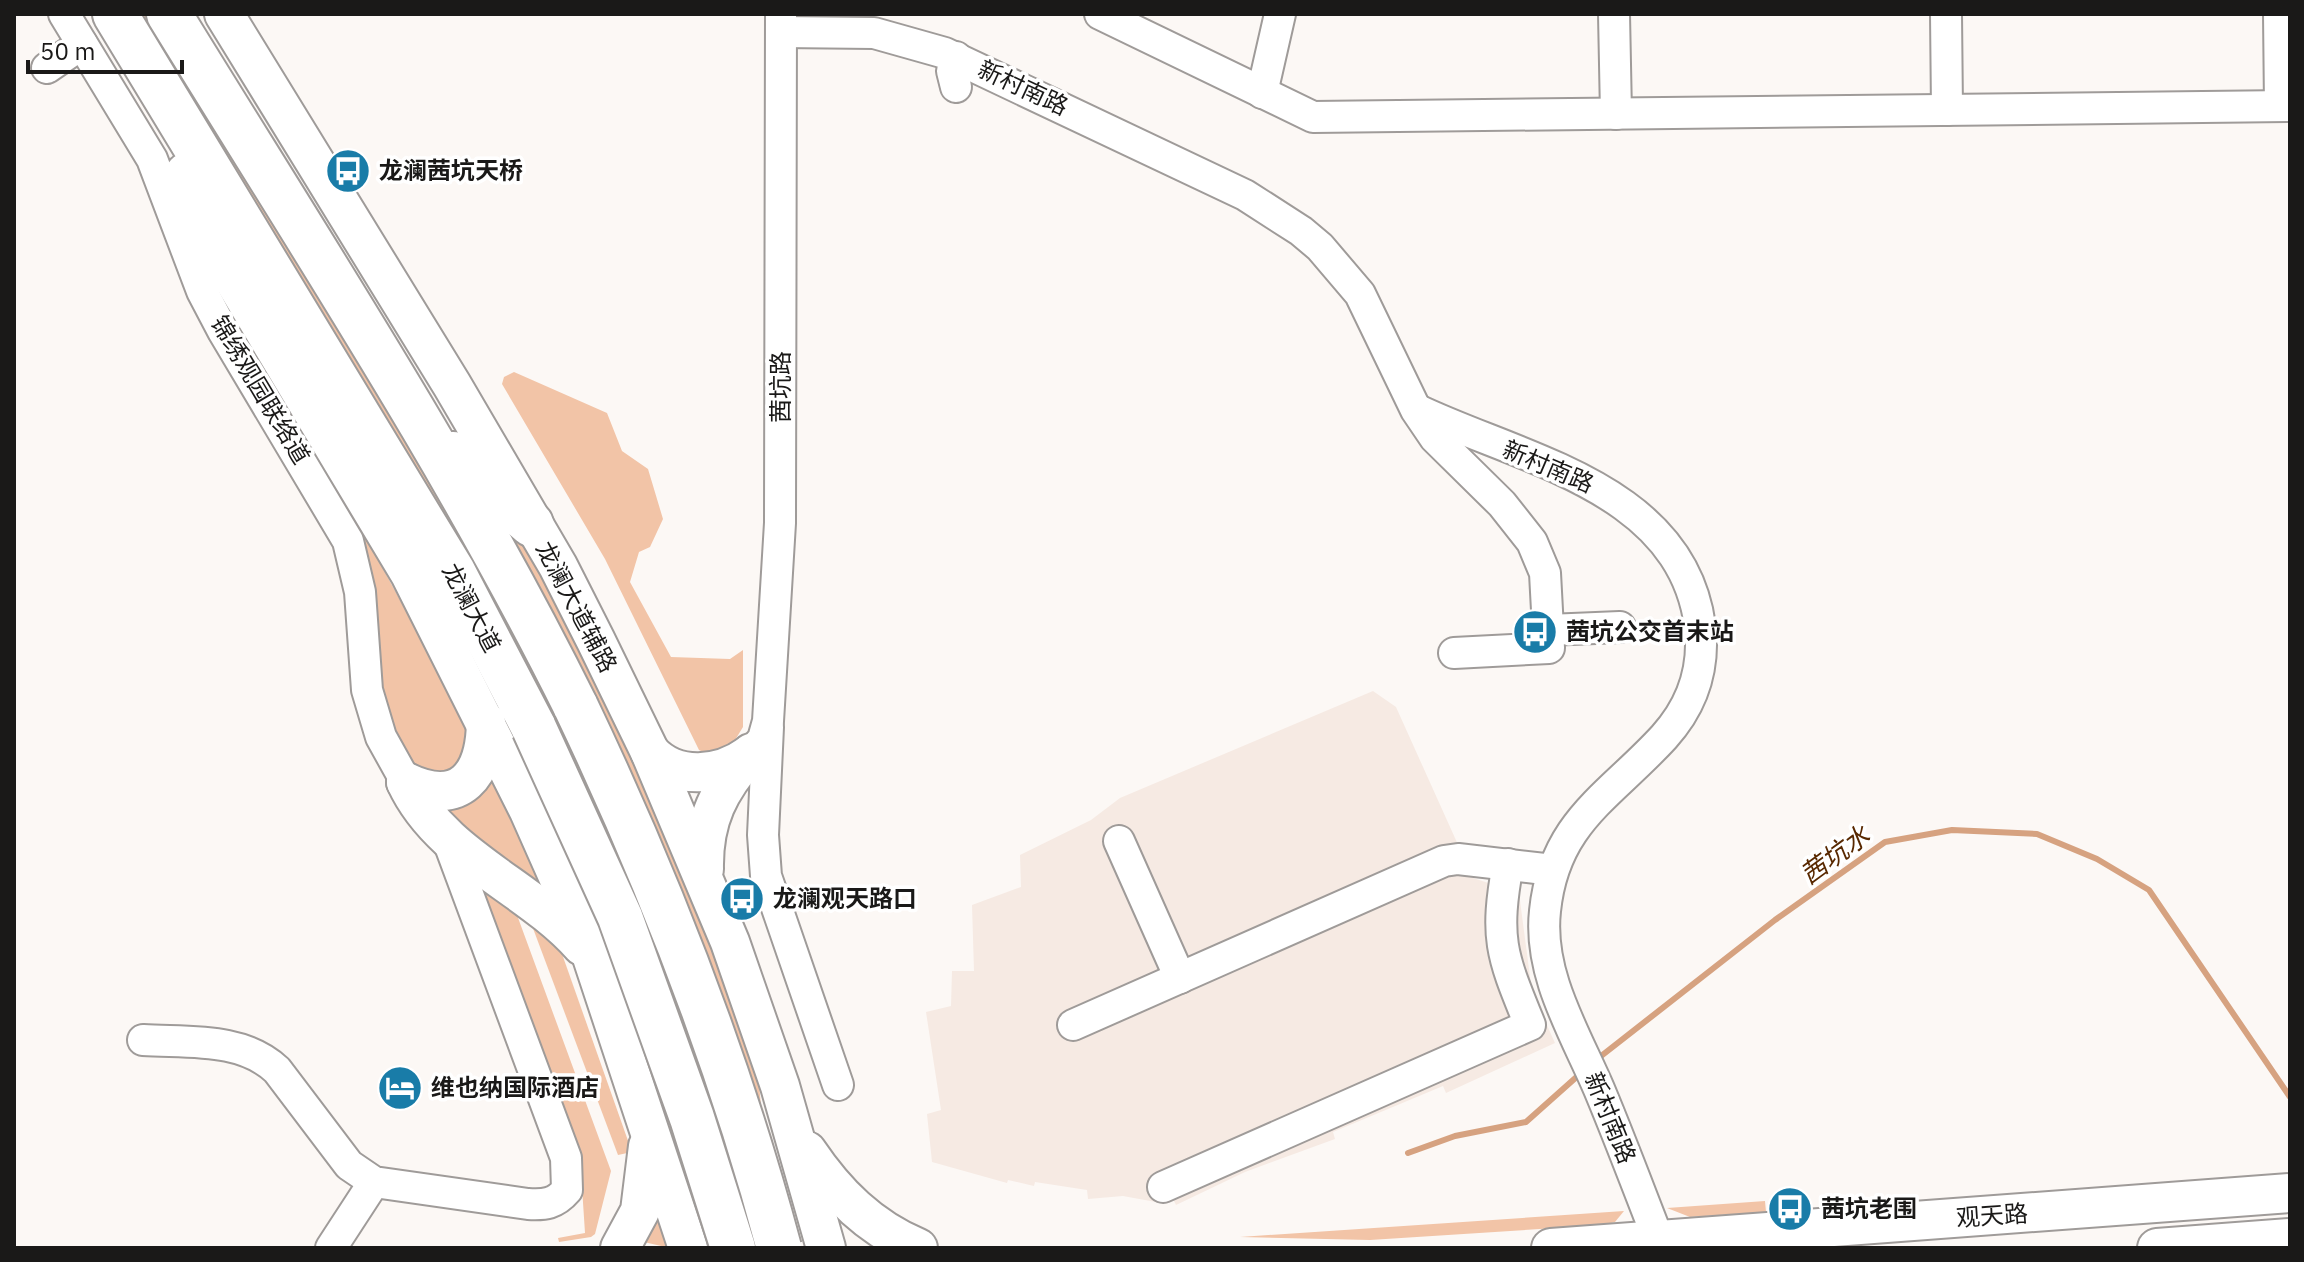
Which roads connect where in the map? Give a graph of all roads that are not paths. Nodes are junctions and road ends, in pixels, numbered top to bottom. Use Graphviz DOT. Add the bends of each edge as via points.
graph roads {
  1 [pos="64,14"];
  2 [pos="115,14"];
  3 [pos="169,14"];
  4 [pos="224,14"];
  5 [pos="1100,14"];
  6 [pos="1280,14"];
  7 [pos="1614,14"];
  8 [pos="1946,14"];
  9 [pos="2279,14"];
  10 [pos="781,23"];
  11 [pos="82,44"];
  12 [pos="146,64"];
  13 [pos="47,68"];
  14 [pos="1262,93"];
  15 [pos="2285,106"];
  16 [pos="1947,110"];
  17 [pos="1616,114"];
  18 [pos="229,272"];
  19 [pos="1416,410"];
  20 [pos="424,428"];
  21 [pos="531,524"];
  22 [pos="1620,627"];
  23 [pos="1548,630"];
  24 [pos="1454,653"];
  25 [pos="486,722"];
  26 [pos="760,737"];
  27 [pos="650,752"];
  28 [pos="406,782"];
  29 [pos="446,835"];
  30 [pos="1119,841"];
  31 [pos="1508,864"];
  32 [pos="1553,870"];
  33 [pos="709,889"];
  34 [pos="592,957"];
  35 [pos="1180,978"];
  36 [pos="1073,1025"];
  37 [pos="143,1040"];
  38 [pos="777,1077"];
  39 [pos="838,1085"];
  40 [pos="790,1121"];
  41 [pos="647,1125"];
  42 [pos="374,1182"];
  43 [pos="1163,1187"];
  44 [pos="2290,1193"];
  45 [pos="2290,1238"];
  46 [pos="1659,1241"];
  47 [pos="331,1248"];
  48 [pos="620,1248"];
  49 [pos="688,1248"];
  50 [pos="733,1248"];
  51 [pos="779,1248"];
  52 [pos="826,1248"];
  53 [pos="918,1248"];
  54 [pos="1551,1248"];
  55 [pos="2157,1248"];
  1 -- 11 [label="street, 锦绣观园联络道"];
  2 -- 12 [label="highway, 龙澜大道"];
  3 -- 20 [label="highway, 龙澜大道"];
  4 -- 21 [label="main road, 龙澜大道辅路" via="452,385"];
  5 -- 14 [label="street"];
  6 -- 14 [label="street"];
  7 -- 17 [label="street"];
  8 -- 16 [label="street"];
  9 -- 15 [label="street"];
  10 -- 19 [label="street, 新村南路" via="908,40 956,72 1245,195 1301,231 1360,294"];
  10 -- 26 [label="street, 茜坑路" via="780,523"];
  11 -- 13 [label="street"];
  11 -- 28 [label="street, 锦绣观园联络道" via="152,159 202,291 348,541 360,592 367,690 381,737"];
  12 -- 18 [label="highway"];
  12 -- 50 [label="highway, 龙澜大道, bridge" via="453,572 534,728 620,917"];
  14 -- 17 [label="street" via="1313,117"];
  15 -- 16 [label="street"];
  16 -- 17 [label="street"];
  18 -- 25 [label="main road" via="410,574"];
  19 -- 23 [label="street" via="1435,438 1532,542 1545,573"];
  19 -- 32 [label="street, 新村南路" via="1619,499 1664,541 1694,596 1701,655 1692,699 1663,738 1587,809 1560,848"];
  20 -- 21 [label="highway"];
  20 -- 51 [label="highway, 龙澜大道, bridge" via="503,564 631,822 680,941"];
  21 -- 27 [label="main road, 龙澜大道辅路" via="563,576"];
  22 -- 23 [label="street"];
  23 -- 24 [label="street" via="1549,648"];
  25 -- 28 [label="main road" via="483,756 464,784 441,792"];
  25 -- 34 [label="main road"];
  26 -- 27 [label="main road" via="726,767 695,773 676,770"];
  26 -- 33 [label="main road" via="720,791 708,820 704,870"];
  26 -- 39 [label="street, 茜坑路" via="766,876"];
  27 -- 33 [label="main road, 龙澜大道辅路"];
  28 -- 29 [label="main road" via="414,801"];
  29 -- 34 [label="main road" via="542,910"];
  29 -- 42 [label="street" via="566,1158 567,1190 545,1205"];
  30 -- 35 [label="street"];
  31 -- 32 [label="street"];
  31 -- 35 [label="street" via="1444,861"];
  31 -- 43 [label="street" via="1501,949 1530,1025"];
  32 -- 46 [label="street, 新村南路" via="1544,913 1550,973"];
  33 -- 38 [label="main road, 龙澜大道辅路"];
  34 -- 41 [label="main road"];
  35 -- 36 [label="street"];
  37 -- 42 [label="street" via="236,1047 263,1057 349,1165"];
  38 -- 40 [label="main road, 龙澜大道辅路"];
  38 -- 41 [label="main road" via="769,1121 747,1146 731,1154 699,1158 681,1152"];
  40 -- 52 [label="main road, 龙澜大道辅路"];
  40 -- 53 [label="main road" via="821,1171 847,1200 894,1238"];
  41 -- 48 [label="main road" via="645,1190"];
  41 -- 49 [label="main road"];
  42 -- 47 [label="street"];
  44 -- 46 [label="main road, 观天路"];
  45 -- 55 [label="main road"];
  46 -- 54 [label="main road, 观天路"];
}
